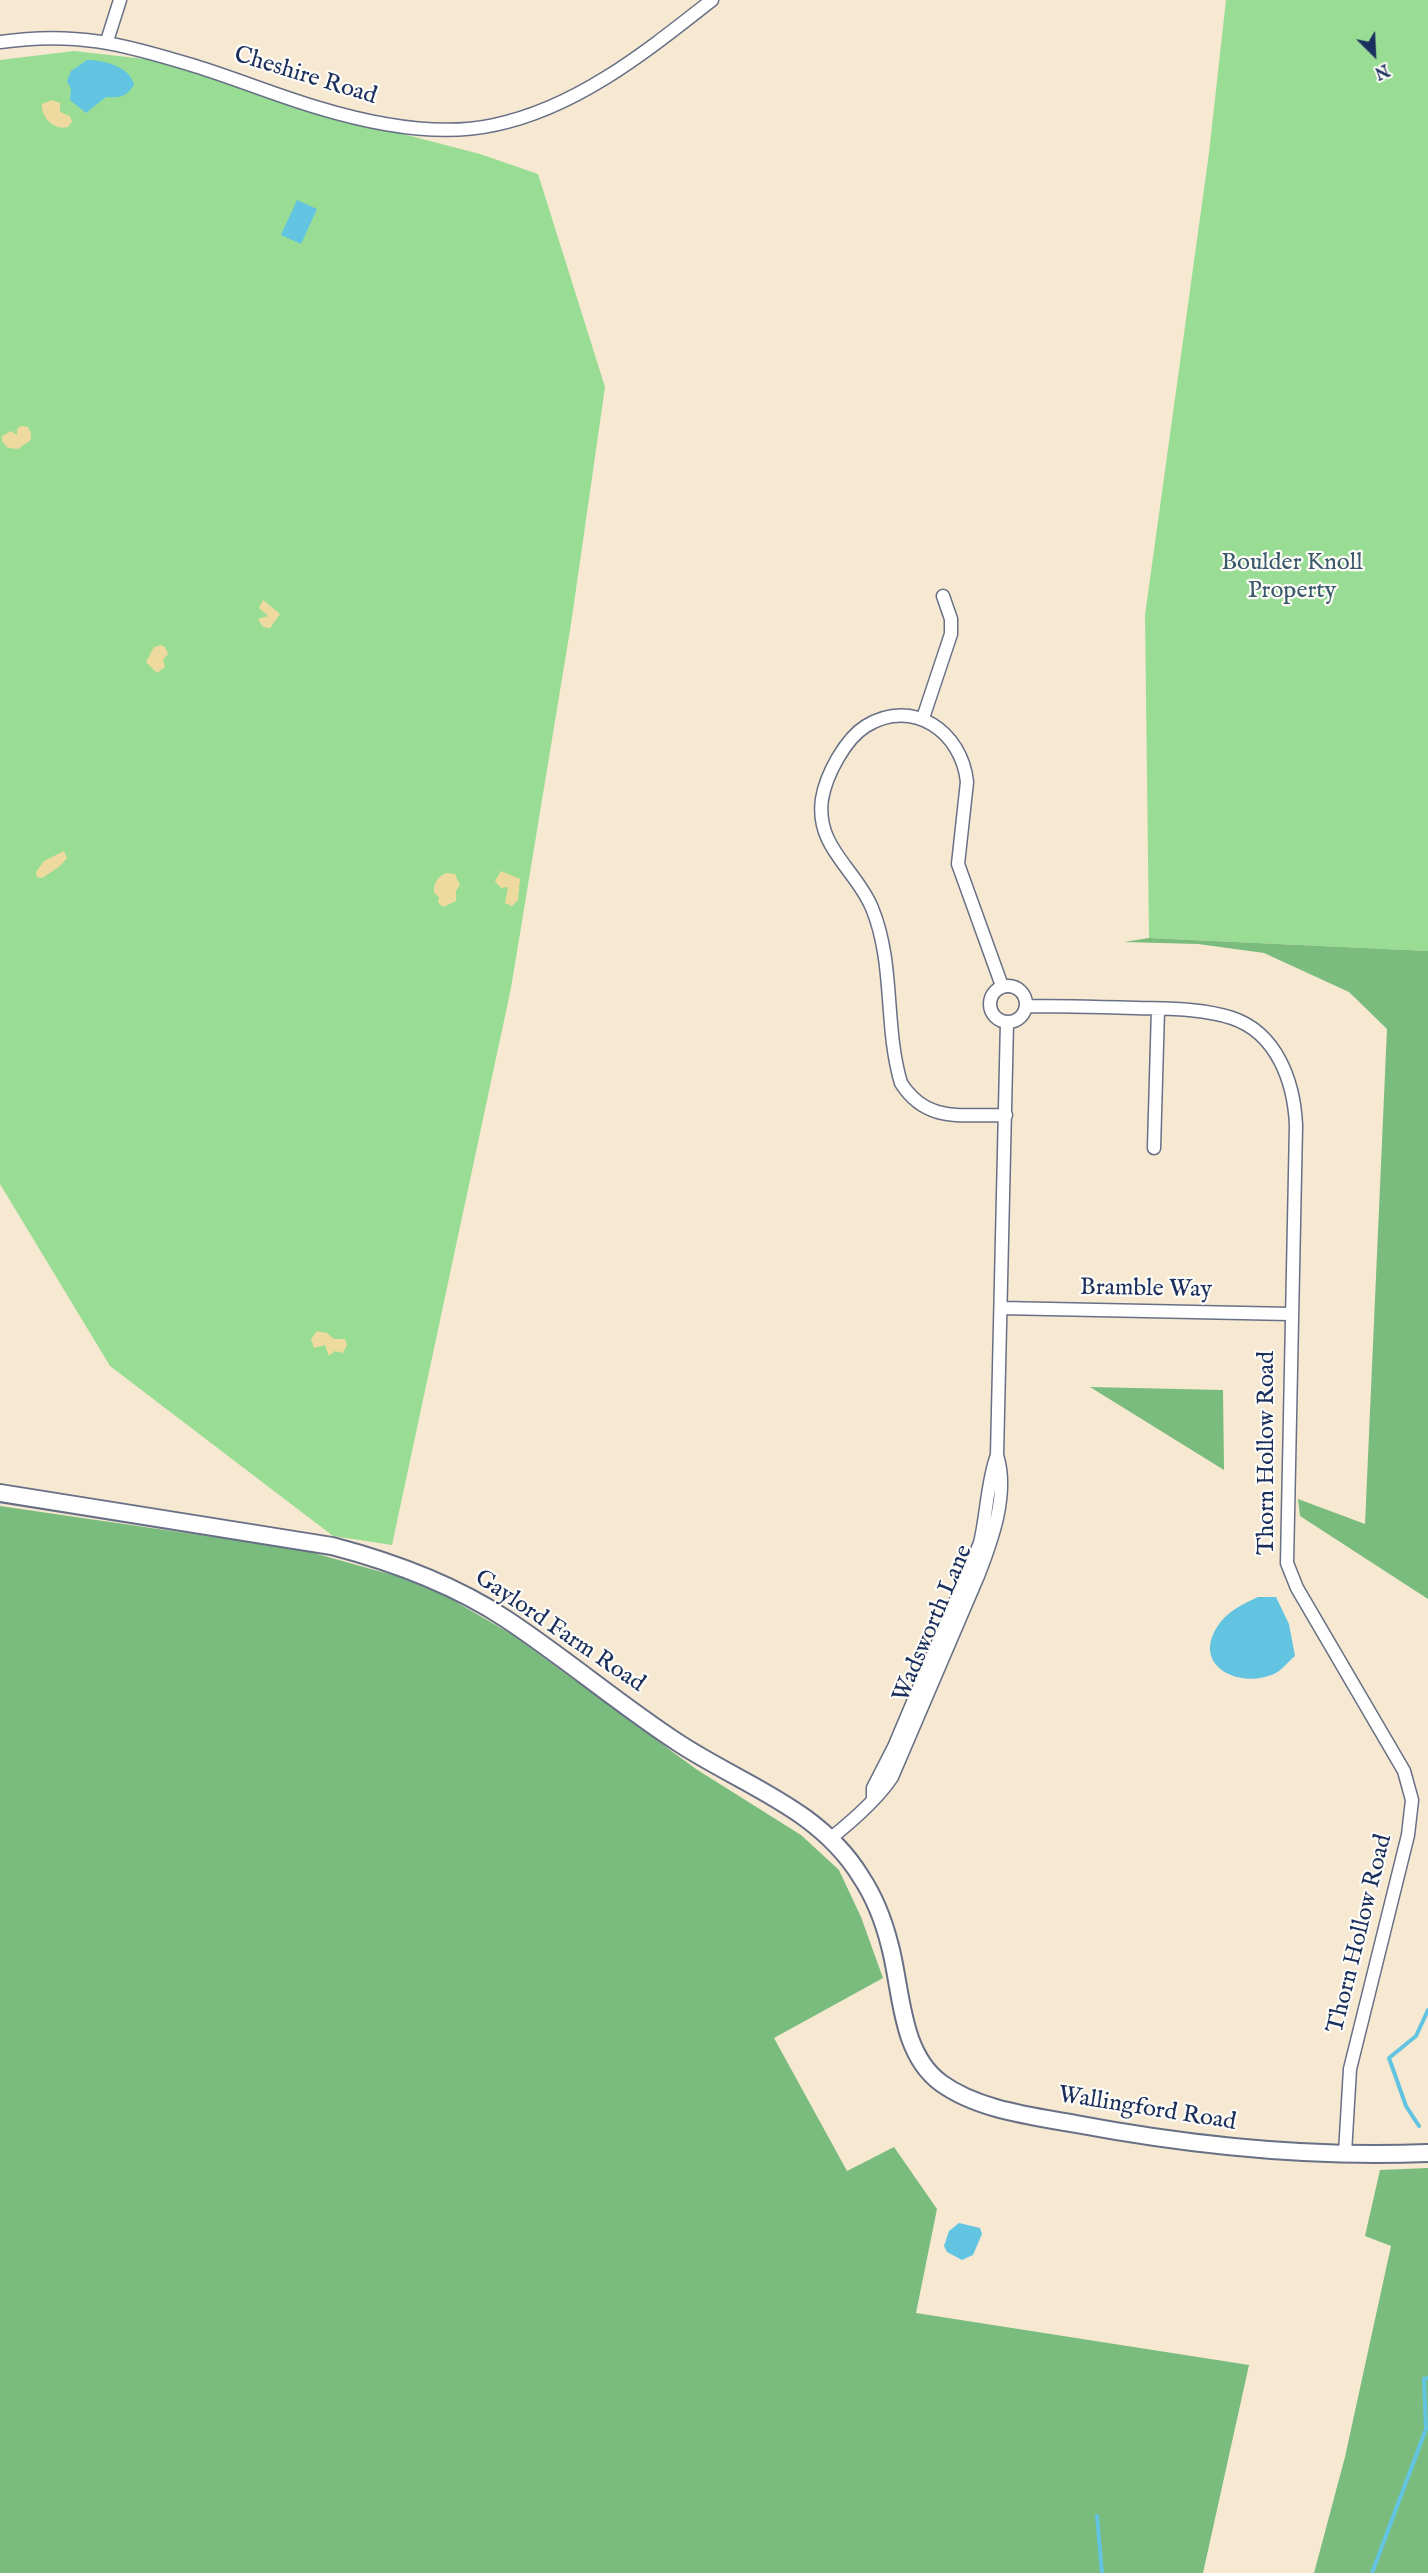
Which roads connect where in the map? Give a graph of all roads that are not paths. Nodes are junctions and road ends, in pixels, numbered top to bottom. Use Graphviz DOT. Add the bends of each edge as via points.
graph roads {
  1 [pos="120,0"];
  2 [pos="712,0"];
  3 [pos="107,41"];
  4 [pos="0,42"];
  5 [pos="943,596"];
  6 [pos="923,718"];
  7 [pos="1002,986"];
  8 [pos="1027,1006"];
  9 [pos="1158,1009"];
  10 [pos="1007,1022"];
  11 [pos="1006,1114"];
  12 [pos="1154,1148"];
  13 [pos="1001,1308"];
  14 [pos="1290,1314"];
  15 [pos="0,1493"];
  16 [pos="831,1838"];
  17 [pos="905,2018"];
  18 [pos="1345,2153"];
  19 [pos="1428,2154"];
  1 -- 3 [label="street"];
  2 -- 3 [label="street, Cheshire Road" via="645,51 569,98 518,119 463,129 362,119"];
  3 -- 4 [label="street, Cheshire Road" via="52,36"];
  5 -- 6 [label="street" via="951,619 951,634"];
  6 -- 7 [label="street" via="956,744 964,763 967,782 958,864"];
  6 -- 11 [label="street" via="879,720 854,736 826,785 822,826 834,854 869,901 880,929 897,1070 908,1094 932,1112"];
  7 -- 8 [label="street" via="1019,989"];
  7 -- 10 [label="street" via="993,993 990,1009"];
  8 -- 9 [label="street, Thorn Hollow Road"];
  8 -- 10 [label="street" via="1018,1019"];
  9 -- 12 [label="street"];
  9 -- 14 [label="street, Thorn Hollow Road" via="1193,1010 1241,1022 1272,1049 1290,1079 1296,1125"];
  10 -- 11 [label="street, Wadsworth Lane"];
  11 -- 13 [label="street, Wadsworth Lane"];
  13 -- 14 [label="street, Bramble Way"];
  13 -- 16 [label="street, Wadsworth Lane" via="997,1455 1002,1469 990,1544 883,1791"];
  14 -- 18 [label="street, Thorn Hollow Road" via="1287,1563 1297,1588 1397,1756 1412,1800 1410,1826 1350,2069"];
  15 -- 16 [label="street, Gaylord Farm Road" via="332,1546 378,1558 437,1581 504,1618 663,1733 784,1803"];
  16 -- 17 [label="street, Gaylord Farm Road" via="860,1875 882,1917"];
  17 -- 18 [label="street, Wallingford Road" via="918,2057 938,2080 953,2091 998,2108 1175,2142 1250,2150"];
  18 -- 19 [label="street, Wallingford Road"];
}
